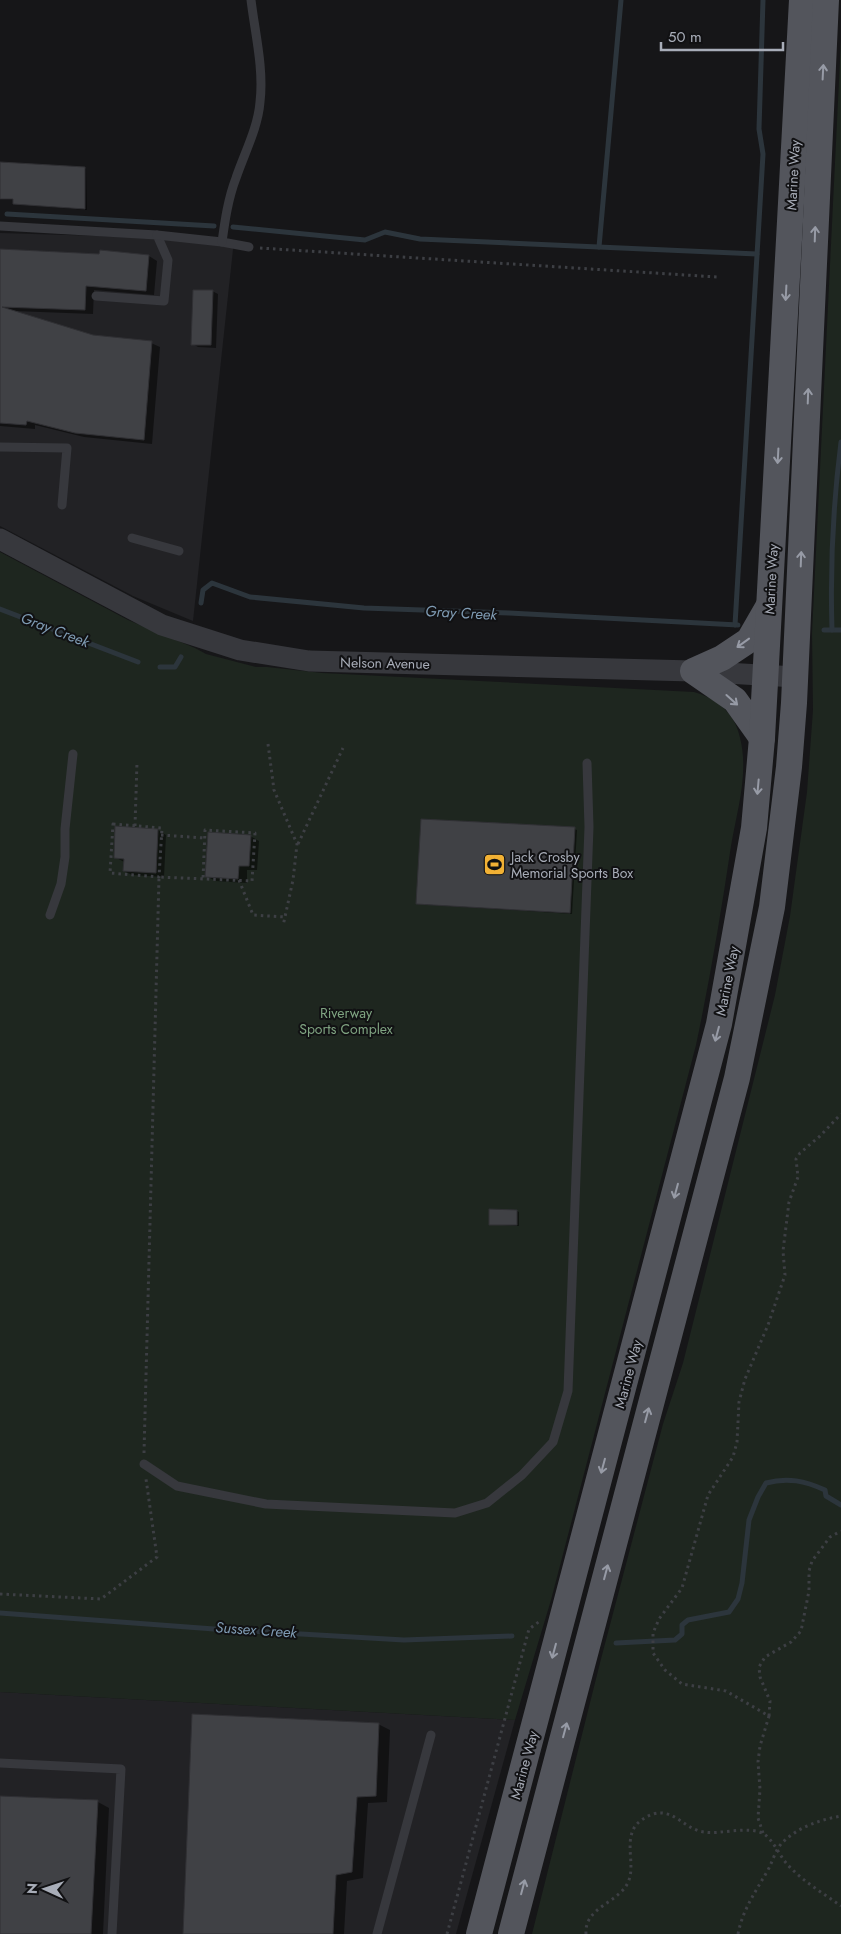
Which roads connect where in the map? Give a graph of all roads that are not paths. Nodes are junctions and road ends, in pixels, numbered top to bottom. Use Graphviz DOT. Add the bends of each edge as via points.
graph roads {
  1 [pos="251,0"];
  2 [pos="802,0"];
  3 [pos="826,0"];
  4 [pos="0,226"];
  5 [pos="157,235"];
  6 [pos="222,242"];
  7 [pos="249,247"];
  8 [pos="96,296"];
  9 [pos="0,447"];
  10 [pos="62,505"];
  11 [pos="132,538"];
  12 [pos="0,539"];
  13 [pos="179,551"];
  14 [pos="770,604"];
  15 [pos="693,671"];
  16 [pos="766,675"];
  17 [pos="795,676"];
  18 [pos="762,738"];
  19 [pos="73,754"];
  20 [pos="587,763"];
  21 [pos="50,915"];
  22 [pos="144,1464"];
  23 [pos="431,1736"];
  24 [pos="0,1763"];
  25 [pos="112,1934"];
  26 [pos="376,1934"];
  27 [pos="479,1934"];
  28 [pos="511,1934"];
  1 -- 6 [label="lane" via="262,80 260,104 226,211"];
  2 -- 14 [label="main road, Marine Way, one-way"];
  17 -- 3 [label="main road, Marine Way, one-way"];
  4 -- 5 [label="lane"];
  5 -- 6 [label="lane"];
  5 -- 8 [label="lane" via="168,260 164,301"];
  6 -- 7 [label="lane"];
  9 -- 10 [label="lane" via="67,448"];
  11 -- 13 [label="lane"];
  12 -- 15 [label="street, Nelson Avenue" via="162,625 240,650 309,661"];
  14 -- 15 [label="main road, one-way" via="749,640 722,658"];
  14 -- 16 [label="main road, Marine Way"];
  15 -- 16 [label="street, Nelson Avenue"];
  15 -- 18 [label="main road, one-way" via="735,700"];
  16 -- 17 [label="street, Nelson Avenue"];
  16 -- 18 [label="main road, Marine Way"];
  28 -- 17 [label="main road, Marine Way, one-way" via="737,1078 772,907 789,767"];
  18 -- 27 [label="main road, Marine Way, one-way" via="754,828 719,1024"];
  19 -- 21 [label="lane" via="65,858"];
  20 -- 22 [label="lane" via="589,827 568,1391 553,1442 522,1475 487,1503 455,1513 266,1504 177,1486"];
  23 -- 26 [label="lane"];
  24 -- 25 [label="lane" via="121,1769"];
}
